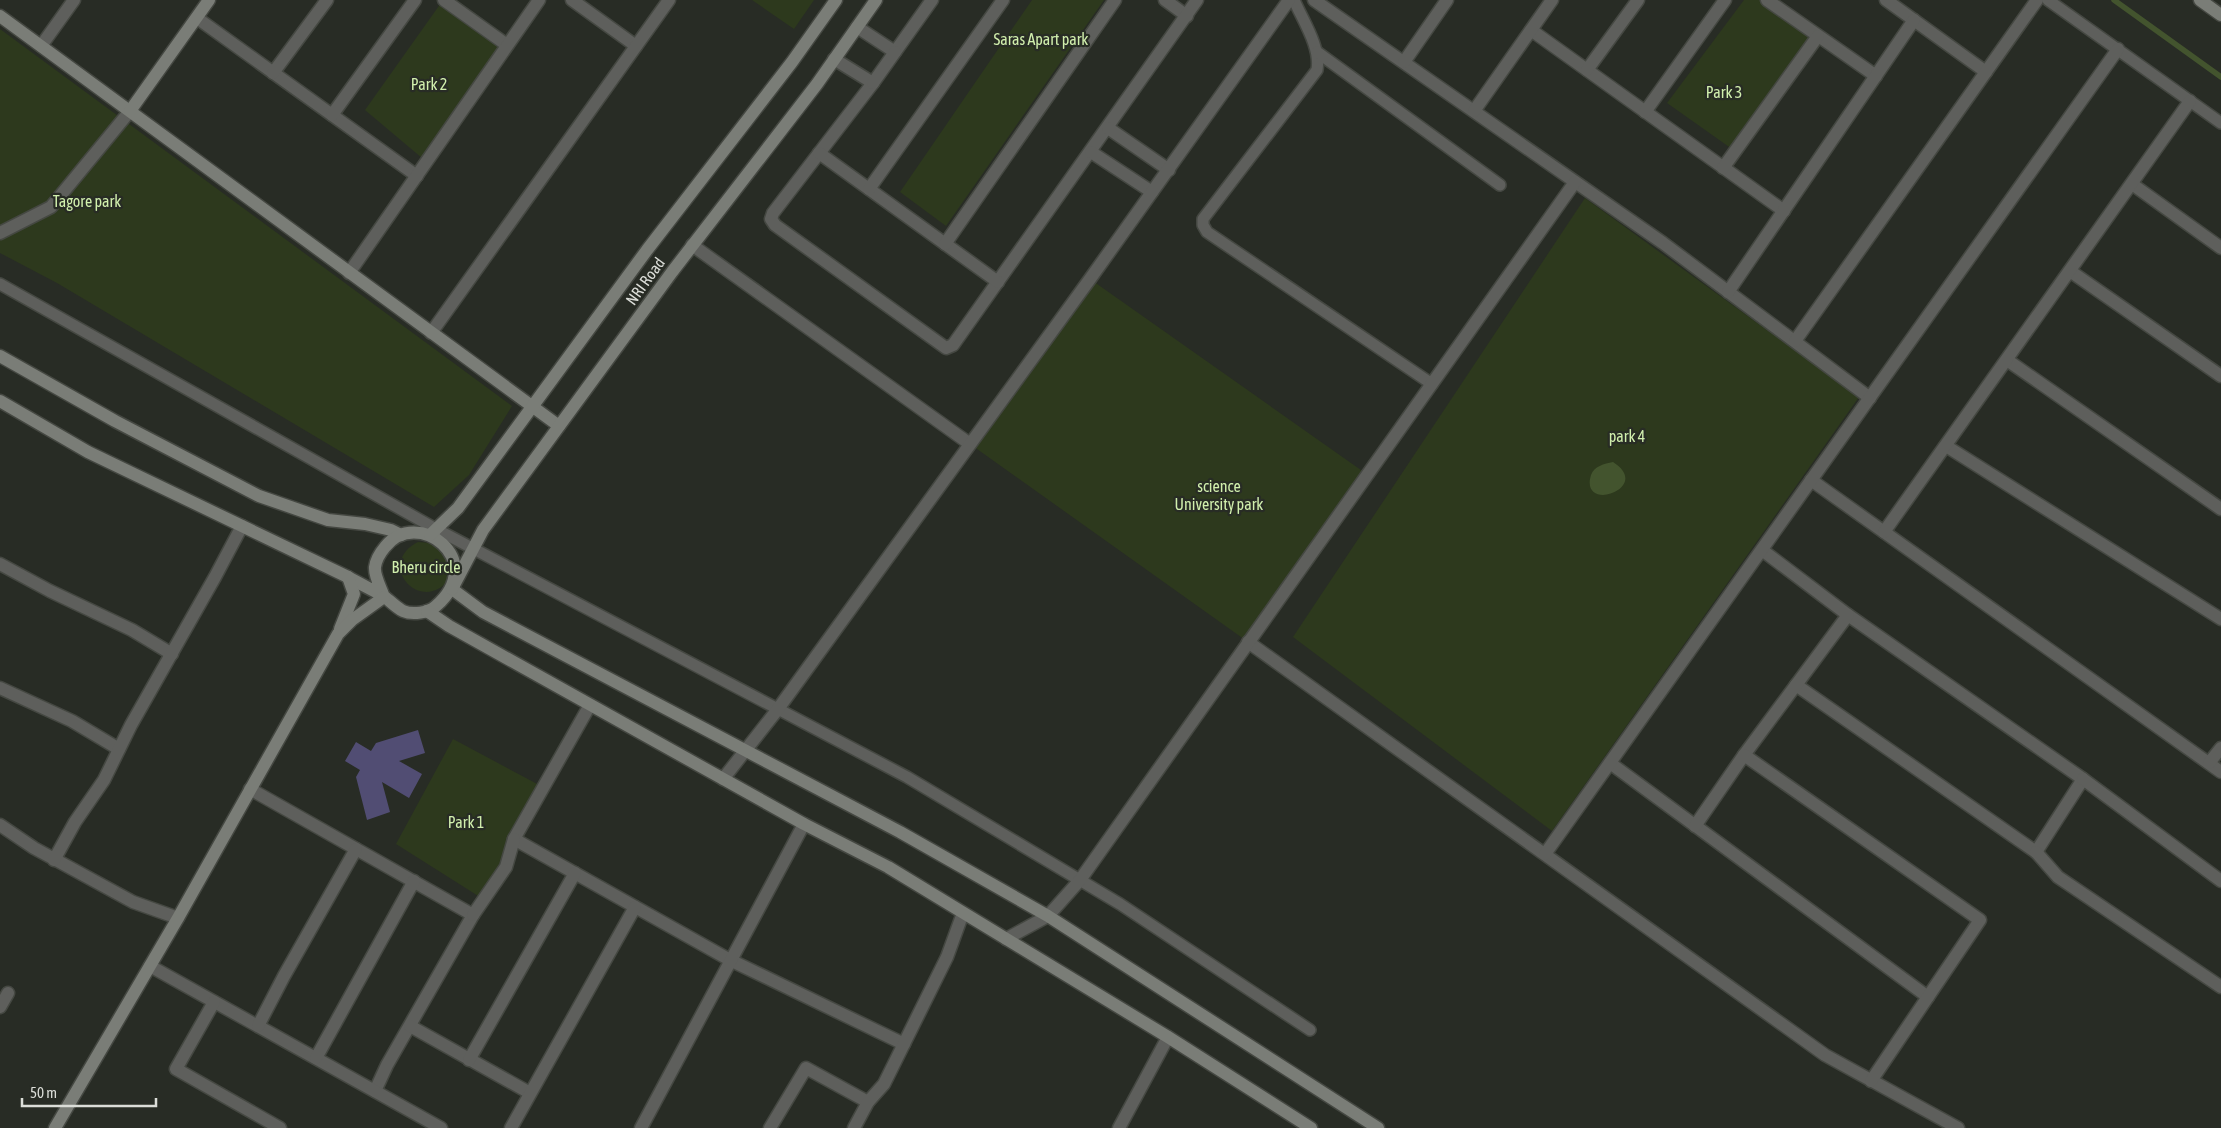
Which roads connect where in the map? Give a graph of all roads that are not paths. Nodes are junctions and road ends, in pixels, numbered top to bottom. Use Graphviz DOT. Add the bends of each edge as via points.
graph roads {
  1 [pos="74,0"];
  2 [pos="209,0"];
  3 [pos="327,0"];
  4 [pos="415,0"];
  5 [pos="444,0"];
  6 [pos="539,0"];
  7 [pos="572,0"];
  8 [pos="669,0"];
  9 [pos="836,0"];
  10 [pos="876,0"];
  11 [pos="932,0"];
  12 [pos="1004,0"];
  13 [pos="1115,0"];
  14 [pos="1165,0"];
  15 [pos="1197,0"];
  16 [pos="1289,0"];
  17 [pos="1294,0"];
  18 [pos="1314,0"];
  19 [pos="1448,0"];
  20 [pos="1552,0"];
  21 [pos="1638,0"];
  22 [pos="1725,0"];
  23 [pos="1768,0"];
  24 [pos="1886,0"];
  25 [pos="2037,0"];
  26 [pos="2048,0"];
  27 [pos="2200,0"];
  28 [pos="2221,15"];
  29 [pos="0,16"];
  30 [pos="1187,16"];
  31 [pos="196,18"];
  32 [pos="1914,20"];
  33 [pos="857,26"];
  34 [pos="1531,30"];
  35 [pos="1818,36"];
  36 [pos="507,45"];
  37 [pos="41,46"];
  38 [pos="636,46"];
  39 [pos="2118,49"];
  40 [pos="895,52"];
  41 [pos="1317,52"];
  42 [pos="834,59"];
  43 [pos="1404,62"];
  44 [pos="1587,70"];
  45 [pos="1986,72"];
  46 [pos="273,73"];
  47 [pos="1876,76"];
  48 [pos="873,83"];
  49 [pos="2190,101"];
  50 [pos="130,111"];
  51 [pos="1474,111"];
  52 [pos="1645,112"];
  53 [pos="332,115"];
  54 [pos="2221,123"];
  55 [pos="1108,128"];
  56 [pos="1091,152"];
  57 [pos="820,153"];
  58 [pos="1723,168"];
  59 [pos="1169,170"];
  60 [pos="416,176"];
  61 [pos="1575,182"];
  62 [pos="2132,184"];
  63 [pos="1500,185"];
  64 [pos="869,189"];
  65 [pos="1152,192"];
  66 [pos="1784,211"];
  67 [pos="0,233"];
  68 [pos="945,244"];
  69 [pos="692,245"];
  70 [pos="2221,248"];
  71 [pos="2070,271"];
  72 [pos="349,273"];
  73 [pos="998,282"];
  74 [pos="0,284"];
  75 [pos="1728,292"];
  76 [pos="431,333"];
  77 [pos="1794,341"];
  78 [pos="0,356"];
  79 [pos="2007,360"];
  80 [pos="2221,376"];
  81 [pos="1432,384"];
  82 [pos="1870,398"];
  83 [pos="0,401"];
  84 [pos="532,407"];
  85 [pos="559,426"];
  86 [pos="970,444"];
  87 [pos="1946,446"];
  88 [pos="1812,480"];
  89 [pos="2221,509"];
  90 [pos="242,526"];
  91 [pos="433,532"];
  92 [pos="1884,532"];
  93 [pos="401,535"];
  94 [pos="474,547"];
  95 [pos="1762,550"];
  96 [pos="0,564"];
  97 [pos="348,577"];
  98 [pos="452,589"];
  99 [pos="384,597"];
  100 [pos="427,611"];
  101 [pos="1848,615"];
  102 [pos="2221,619"];
  103 [pos="338,634"];
  104 [pos="1248,642"];
  105 [pos="172,654"];
  106 [pos="1796,685"];
  107 [pos="0,688"];
  108 [pos="590,705"];
  109 [pos="778,709"];
  110 [pos="2221,748"];
  111 [pos="119,749"];
  112 [pos="744,751"];
  113 [pos="1744,755"];
  114 [pos="2209,763"];
  115 [pos="1610,764"];
  116 [pos="2221,772"];
  117 [pos="723,779"];
  118 [pos="2083,779"];
  119 [pos="250,789"];
  120 [pos="804,824"];
  121 [pos="0,825"];
  122 [pos="1695,826"];
  123 [pos="514,839"];
  124 [pos="356,849"];
  125 [pos="2036,852"];
  126 [pos="1545,854"];
  127 [pos="54,860"];
  128 [pos="575,873"];
  129 [pos="1080,880"];
  130 [pos="414,882"];
  131 [pos="2221,882"];
  132 [pos="635,907"];
  133 [pos="963,913"];
  134 [pos="473,915"];
  135 [pos="1048,916"];
  136 [pos="178,918"];
  137 [pos="1006,939"];
  138 [pos="730,960"];
  139 [pos="150,966"];
  140 [pos="2221,987"];
  141 [pos="8,993"];
  142 [pos="1928,997"];
  143 [pos="214,1002"];
  144 [pos="0,1007"];
  145 [pos="258,1026"];
  146 [pos="410,1026"];
  147 [pos="1310,1030"];
  148 [pos="1168,1037"];
  149 [pos="904,1044"];
  150 [pos="316,1058"];
  151 [pos="469,1060"];
  152 [pos="1870,1081"];
  153 [pos="375,1091"];
  154 [pos="530,1094"];
  155 [pos="868,1102"];
  156 [pos="420,1123"];
  157 [pos="55,1128"];
  158 [pos="280,1128"];
  159 [pos="441,1128"];
  160 [pos="511,1128"];
  161 [pos="641,1128"];
  162 [pos="770,1128"];
  163 [pos="854,1128"];
  164 [pos="1119,1128"];
  165 [pos="1311,1128"];
  166 [pos="1378,1128"];
  167 [pos="1958,1128"];
  1 -- 37 [label="street"];
  2 -- 31 [label="street"];
  3 -- 46 [label="street"];
  4 -- 53 [label="street"];
  5 -- 36 [label="street"];
  6 -- 36 [label="street"];
  7 -- 38 [label="street"];
  8 -- 38 [label="street"];
  9 -- 84 [label="street, NRI Road"];
  10 -- 33 [label="street, NRI Road"];
  11 -- 40 [label="street"];
  12 -- 64 [label="street"];
  13 -- 68 [label="street"];
  14 -- 30 [label="street"];
  15 -- 30 [label="street"];
  16 -- 59 [label="street"];
  17 -- 41 [label="lane"];
  18 -- 43 [label="street"];
  19 -- 43 [label="street"];
  20 -- 34 [label="street"];
  21 -- 44 [label="street"];
  22 -- 52 [label="street"];
  23 -- 35 [label="street"];
  24 -- 32 [label="street"];
  25 -- 45 [label="street"];
  26 -- 39 [label="lane"];
  27 -- 28 [label="street"];
  29 -- 37 [label="street"];
  30 -- 55 [label="street"];
  31 -- 46 [label="street"];
  31 -- 50 [label="street"];
  32 -- 45 [label="street"];
  32 -- 47 [label="street"];
  33 -- 40 [label="street"];
  33 -- 42 [label="street, NRI Road"];
  34 -- 44 [label="street"];
  34 -- 51 [label="street"];
  35 -- 47 [label="street"];
  35 -- 58 [label="street"];
  36 -- 60 [label="street"];
  37 -- 50 [label="street"];
  38 -- 76 [label="street"];
  39 -- 49 [label="lane"];
  39 -- 82 [label="street"];
  40 -- 48 [label="street"];
  41 -- 63 [label="lane"];
  41 -- 81 [label="lane" via="1317,70 1203,218 1203,226 1207,232"];
  42 -- 48 [label="street"];
  42 -- 69 [label="street, NRI Road"];
  43 -- 51 [label="street"];
  44 -- 52 [label="street"];
  45 -- 77 [label="street"];
  46 -- 53 [label="street"];
  47 -- 66 [label="street"];
  48 -- 57 [label="street"];
  49 -- 54 [label="lane"];
  49 -- 62 [label="street"];
  50 -- 67 [label="street" via="51,207"];
  50 -- 72 [label="street"];
  51 -- 61 [label="street"];
  52 -- 58 [label="street"];
  53 -- 60 [label="street"];
  55 -- 56 [label="street"];
  55 -- 59 [label="street"];
  56 -- 65 [label="street"];
  56 -- 73 [label="street"];
  57 -- 64 [label="street"];
  57 -- 73 [label="street" via="773,213 771,220 924,333 946,348 953,344"];
  58 -- 66 [label="street"];
  59 -- 65 [label="street"];
  60 -- 72 [label="street"];
  61 -- 75 [label="street"];
  61 -- 81 [label="street"];
  62 -- 70 [label="street"];
  62 -- 71 [label="street"];
  64 -- 68 [label="street"];
  65 -- 86 [label="street"];
  66 -- 75 [label="street"];
  68 -- 73 [label="street"];
  69 -- 85 [label="street, NRI Road"];
  69 -- 86 [label="street"];
  71 -- 79 [label="street"];
  71 -- 80 [label="street"];
  72 -- 76 [label="street"];
  74 -- 91 [label="lane"];
  75 -- 77 [label="street"];
  76 -- 84 [label="street"];
  77 -- 82 [label="street"];
  78 -- 93 [label="street" via="259,496 328,520 365,524"];
  79 -- 87 [label="street"];
  79 -- 89 [label="street"];
  81 -- 104 [label="street"];
  82 -- 88 [label="street"];
  83 -- 90 [label="street" via="88,452"];
  84 -- 85 [label="street"];
  84 -- 91 [label="street, NRI Road" via="458,508"];
  85 -- 94 [label="street, NRI Road"];
  86 -- 109 [label="street"];
  87 -- 92 [label="street"];
  87 -- 102 [label="street"];
  88 -- 92 [label="street"];
  88 -- 95 [label="street"];
  90 -- 97 [label="street"];
  90 -- 105 [label="street"];
  91 -- 93 [label="street"];
  91 -- 94 [label="lane"];
  91 -- 98 [label="street" via="453,557 456,573"];
  92 -- 114 [label="street"];
  93 -- 99 [label="street" via="388,542 379,554 375,568"];
  94 -- 98 [label="street, NRI Road"];
  94 -- 109 [label="lane"];
  95 -- 101 [label="street"];
  95 -- 115 [label="street"];
  96 -- 105 [label="street" via="132,630"];
  97 -- 99 [label="street"];
  97 -- 103 [label="street" via="354,594"];
  98 -- 100 [label="street" via="435,608"];
  98 -- 112 [label="street" via="483,612"];
  99 -- 100 [label="street" via="404,611"];
  99 -- 103 [label="street"];
  100 -- 108 [label="street"];
  101 -- 106 [label="street"];
  101 -- 118 [label="street"];
  103 -- 119 [label="street"];
  104 -- 126 [label="street"];
  104 -- 129 [label="street"];
  105 -- 111 [label="street"];
  106 -- 113 [label="street"];
  106 -- 125 [label="street"];
  107 -- 111 [label="street" via="72,721"];
  108 -- 117 [label="street"];
  108 -- 123 [label="street"];
  109 -- 112 [label="street"];
  109 -- 129 [label="lane" via="908,777"];
  110 -- 114 [label="street"];
  111 -- 127 [label="street" via="104,780"];
  112 -- 117 [label="street"];
  112 -- 135 [label="street" via="900,832"];
  113 -- 122 [label="street"];
  113 -- 142 [label="street" via="1980,920"];
  114 -- 116 [label="street"];
  115 -- 122 [label="street"];
  115 -- 126 [label="street"];
  117 -- 120 [label="street"];
  118 -- 125 [label="street"];
  118 -- 131 [label="street"];
  119 -- 124 [label="street"];
  119 -- 136 [label="street"];
  120 -- 133 [label="street" via="888,868"];
  120 -- 138 [label="street"];
  121 -- 127 [label="street"];
  122 -- 142 [label="street"];
  123 -- 128 [label="street"];
  123 -- 134 [label="street" via="506,867"];
  124 -- 130 [label="street"];
  124 -- 145 [label="street"];
  125 -- 140 [label="street" via="2058,877"];
  126 -- 152 [label="street" via="1825,1055"];
  127 -- 136 [label="street" via="133,902"];
  128 -- 132 [label="street"];
  128 -- 151 [label="street"];
  129 -- 135 [label="street"];
  129 -- 147 [label="lane"];
  130 -- 134 [label="street"];
  130 -- 150 [label="street"];
  132 -- 138 [label="street"];
  132 -- 154 [label="street"];
  133 -- 137 [label="street"];
  133 -- 149 [label="street" via="947,957"];
  134 -- 146 [label="street"];
  135 -- 137 [label="street"];
  135 -- 166 [label="street"];
  136 -- 139 [label="street"];
  137 -- 148 [label="street"];
  138 -- 149 [label="street"];
  138 -- 161 [label="street"];
  139 -- 143 [label="street"];
  139 -- 157 [label="street"];
  141 -- 144 [label="street"];
  142 -- 152 [label="street"];
  143 -- 145 [label="street"];
  143 -- 158 [label="street" via="176,1070"];
  145 -- 150 [label="street"];
  146 -- 151 [label="street"];
  146 -- 153 [label="street"];
  148 -- 164 [label="street"];
  148 -- 165 [label="street"];
  149 -- 155 [label="street" via="884,1084"];
  150 -- 153 [label="street"];
  151 -- 154 [label="street"];
  152 -- 167 [label="street"];
  153 -- 156 [label="street"];
  154 -- 160 [label="street"];
  155 -- 162 [label="street" via="806,1068"];
  155 -- 163 [label="street"];
  156 -- 159 [label="street"];
}
